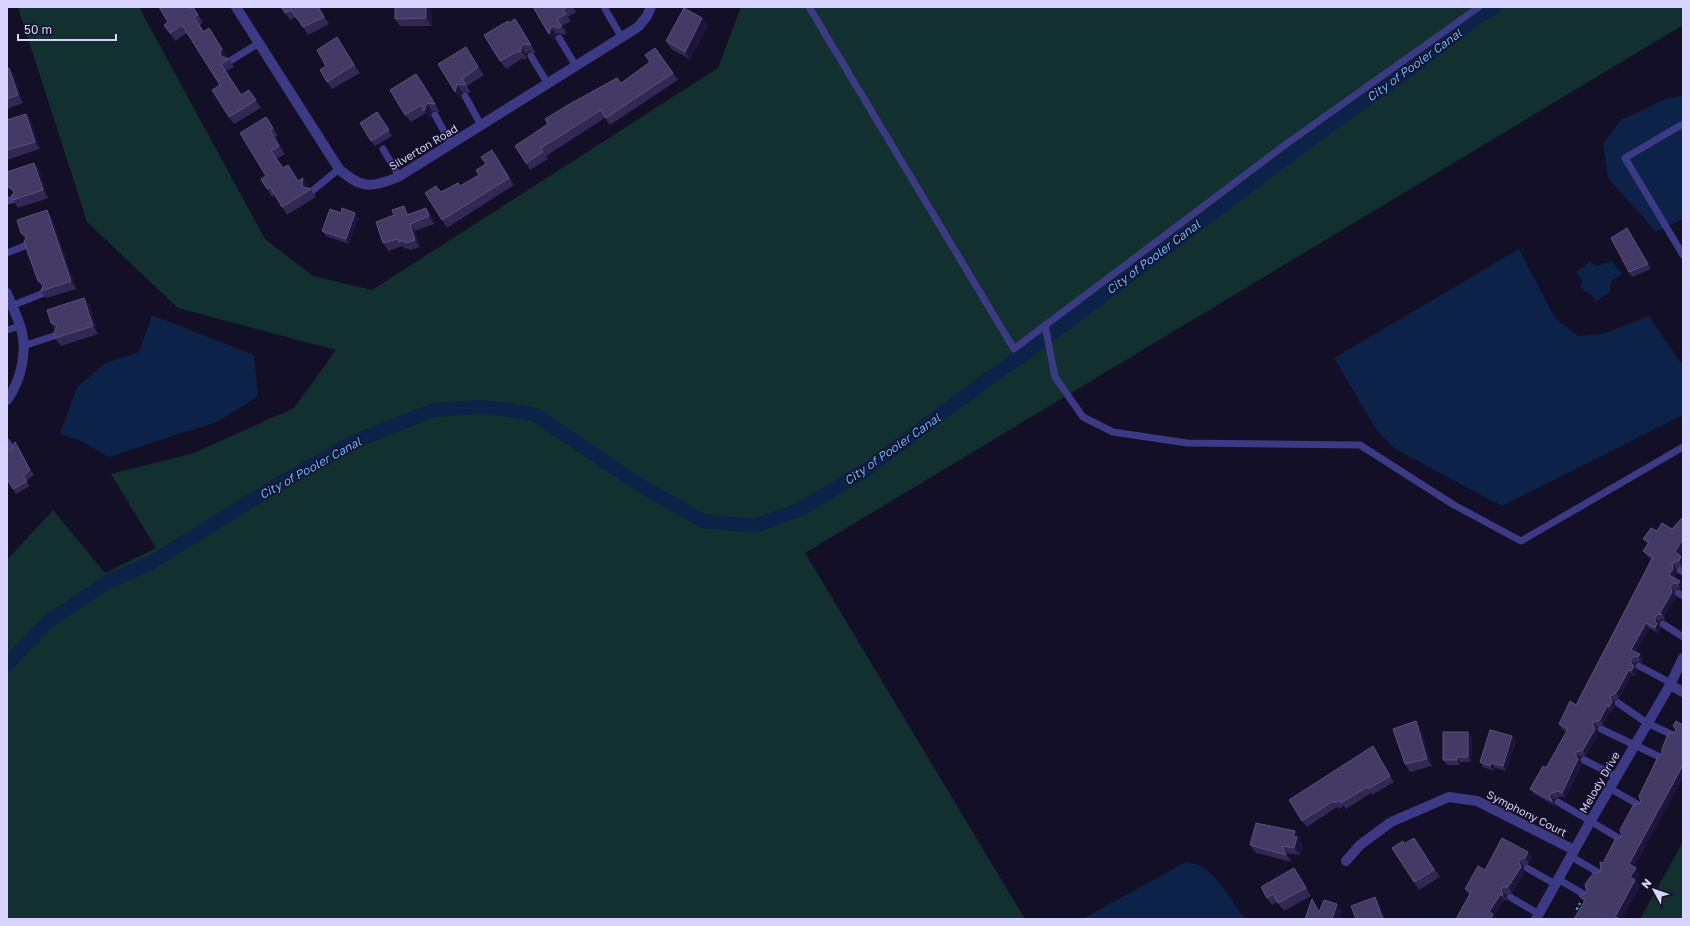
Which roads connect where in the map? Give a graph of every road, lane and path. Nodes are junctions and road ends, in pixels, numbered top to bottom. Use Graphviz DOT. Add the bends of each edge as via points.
graph roads {
  1 [pos="236,7"];
  2 [pos="651,7"];
  3 [pos="808,7"];
  4 [pos="1479,7"];
  5 [pos="605,9"];
  6 [pos="559,38"];
  7 [pos="622,38"];
  8 [pos="259,43"];
  9 [pos="531,56"];
  10 [pos="230,61"];
  11 [pos="576,66"];
  12 [pos="548,84"];
  13 [pos="465,96"];
  14 [pos="435,115"];
  15 [pos="481,125"];
  16 [pos="1681,125"];
  17 [pos="451,144"];
  18 [pos="383,149"];
  19 [pos="339,169"];
  20 [pos="399,176"];
  21 [pos="312,191"];
  22 [pos="15,199"];
  23 [pos="7,201"];
  24 [pos="27,245"];
  25 [pos="7,253"];
  26 [pos="1683,255"];
  27 [pos="7,293"];
  28 [pos="44,293"];
  29 [pos="11,306"];
  30 [pos="20,326"];
  31 [pos="1045,326"];
  32 [pos="7,330"];
  33 [pos="58,335"];
  34 [pos="23,346"];
  35 [pos="7,400"];
  36 [pos="7,442"];
  37 [pos="1683,447"];
  38 [pos="13,450"];
  39 [pos="1663,624"];
  40 [pos="1683,637"];
  41 [pos="1683,658"];
  42 [pos="1639,666"];
  43 [pos="1670,684"];
  44 [pos="1683,692"];
  45 [pos="1618,703"];
  46 [pos="1647,724"];
  47 [pos="1601,730"];
  48 [pos="1675,736"];
  49 [pos="1635,744"];
  50 [pos="1662,758"];
  51 [pos="1584,760"];
  52 [pos="1616,776"];
  53 [pos="1609,788"];
  54 [pos="1558,802"];
  55 [pos="1641,806"];
  56 [pos="1590,822"];
  57 [pos="1622,840"];
  58 [pos="1572,853"];
  59 [pos="1346,862"];
  60 [pos="1527,868"];
  61 [pos="1601,874"];
  62 [pos="1556,882"];
  63 [pos="1586,895"];
  64 [pos="1510,897"];
  65 [pos="1583,912"];
  66 [pos="1537,917"];
  1 -- 8 [label="street, Silverton Road"];
  2 -- 7 [label="street, Silverton Road" via="638,27"];
  3 -- 31 [label="lane" via="1014,349"];
  4 -- 31 [label="lane" via="1282,147"];
  5 -- 7 [label="lane"];
  6 -- 11 [label="lane"];
  7 -- 11 [label="street, Silverton Road"];
  8 -- 10 [label="lane"];
  8 -- 19 [label="street, Silverton Road"];
  9 -- 12 [label="lane"];
  11 -- 12 [label="street, Silverton Road"];
  12 -- 15 [label="street, Silverton Road"];
  13 -- 15 [label="lane"];
  14 -- 17 [label="lane"];
  15 -- 17 [label="street, Silverton Road"];
  16 -- 26 [label="lane" via="1625,158"];
  17 -- 20 [label="street, Silverton Road"];
  18 -- 20 [label="lane"];
  19 -- 20 [label="street, Silverton Road" via="351,180 365,184 379,185"];
  19 -- 21 [label="lane"];
  22 -- 23 [label="lane"];
  24 -- 25 [label="lane"];
  27 -- 29 [label="street"];
  28 -- 29 [label="lane"];
  29 -- 30 [label="street"];
  30 -- 32 [label="lane"];
  30 -- 34 [label="street"];
  31 -- 37 [label="lane" via="1056,377 1083,416 1113,432 1187,443 1360,446 1454,505 1521,541"];
  33 -- 34 [label="lane"];
  34 -- 35 [label="street" via="24,353 15,388"];
  36 -- 38 [label="lane"];
  39 -- 40 [label="lane"];
  41 -- 43 [label="street, Melody Drive"];
  42 -- 43 [label="lane"];
  43 -- 44 [label="street"];
  43 -- 46 [label="street, Melody Drive"];
  45 -- 46 [label="lane"];
  46 -- 48 [label="lane"];
  46 -- 49 [label="street, Melody Drive"];
  47 -- 49 [label="lane"];
  49 -- 50 [label="lane"];
  49 -- 52 [label="street, Melody Drive"];
  51 -- 52 [label="lane"];
  52 -- 53 [label="street, Melody Drive"];
  53 -- 55 [label="lane"];
  53 -- 56 [label="street, Melody Drive"];
  54 -- 56 [label="lane"];
  56 -- 57 [label="lane"];
  56 -- 58 [label="street, Melody Drive"];
  58 -- 59 [label="street, Symphony Court" via="1477,801 1449,797 1391,822 1360,845"];
  58 -- 61 [label="lane"];
  58 -- 62 [label="street, Melody Drive"];
  60 -- 62 [label="lane"];
  62 -- 63 [label="lane"];
  62 -- 66 [label="street, Melody Drive"];
  63 -- 65 [label="path" via="1577,909"];
  64 -- 66 [label="lane"];
}
